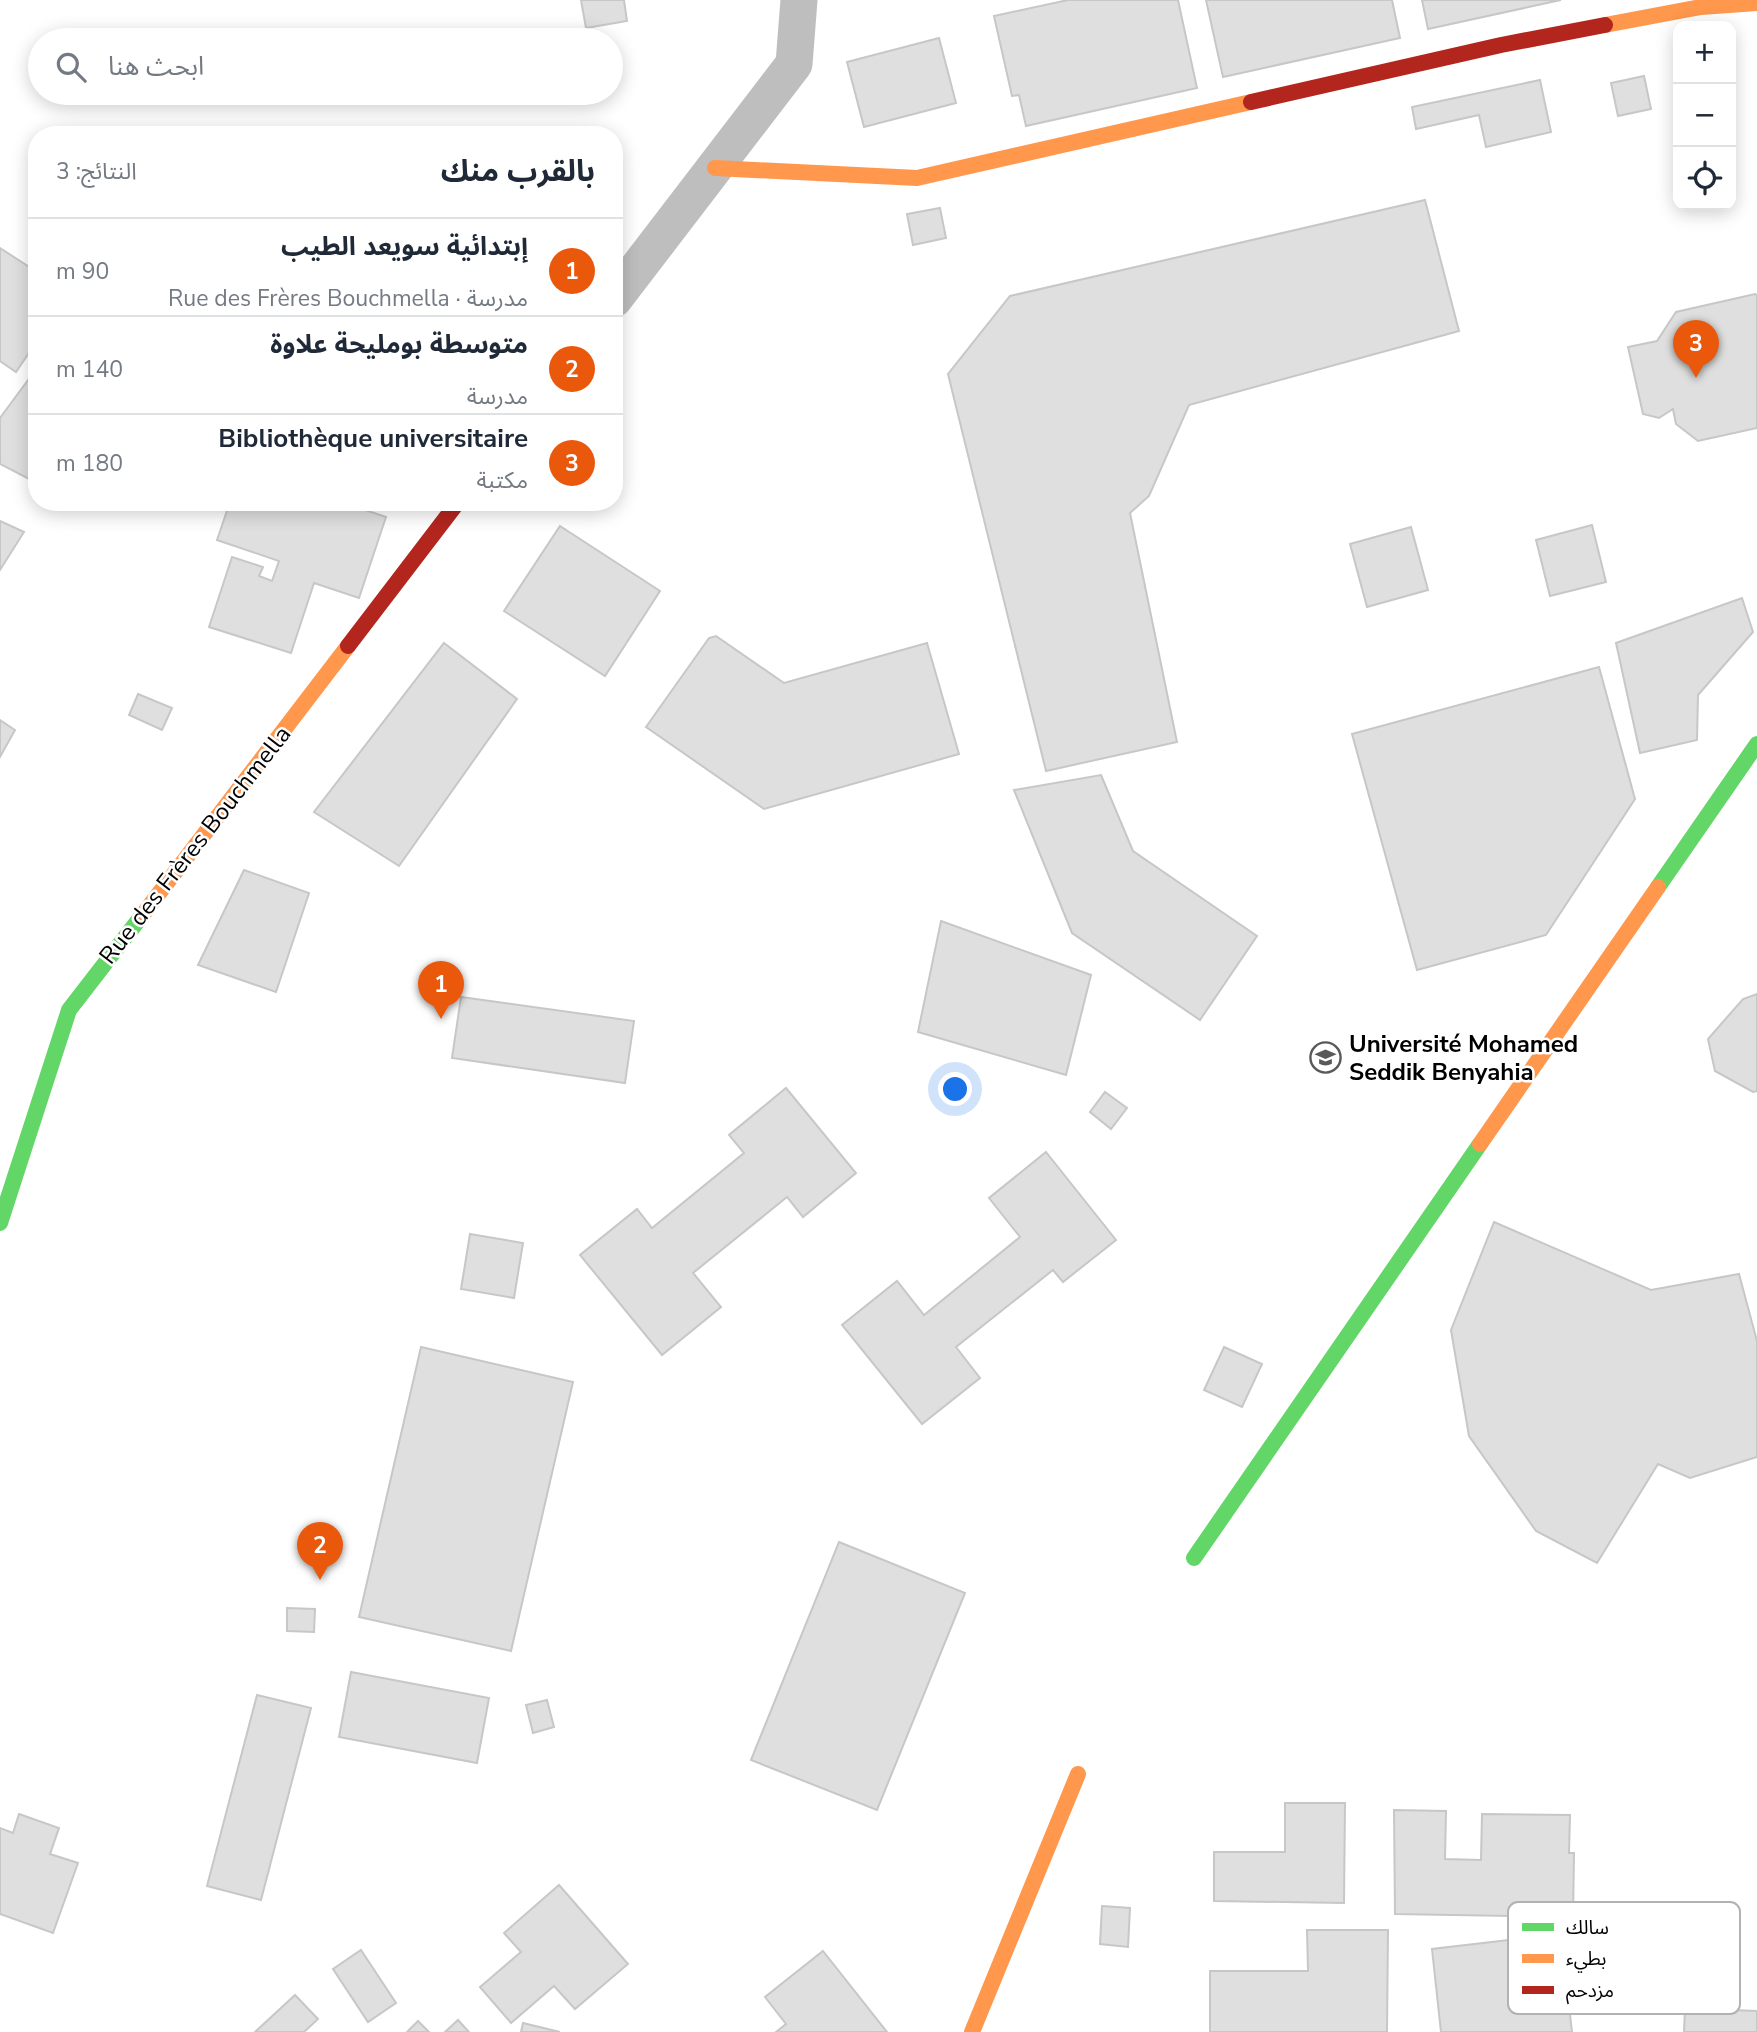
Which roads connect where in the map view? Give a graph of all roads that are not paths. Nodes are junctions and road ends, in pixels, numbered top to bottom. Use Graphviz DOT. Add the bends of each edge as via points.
graph roads {
  1 [pos="799,0"];
  2 [pos="1757,3"];
  3 [pos="715,168"];
  4 [pos="623,287"];
  5 [pos="451,511"];
  6 [pos="1757,744"];
  7 [pos="11,1151"];
  8 [pos="0,1223"];
  9 [pos="1194,1558"];
  10 [pos="1078,1774"];
  11 [pos="972,2032"];
  1 -- 3 [label="street" via="794,64"];
  2 -- 3 [label="street" via="1701,7 1501,45 917,178"];
  3 -- 4 [label="street"];
  5 -- 7 [label="street, Rue des Frères Bouchmella" via="69,1010"];
  6 -- 9 [label="street"];
  7 -- 8 [label="street, Rue des Frères Bouchmella"];
  10 -- 11 [label="street"];
}
